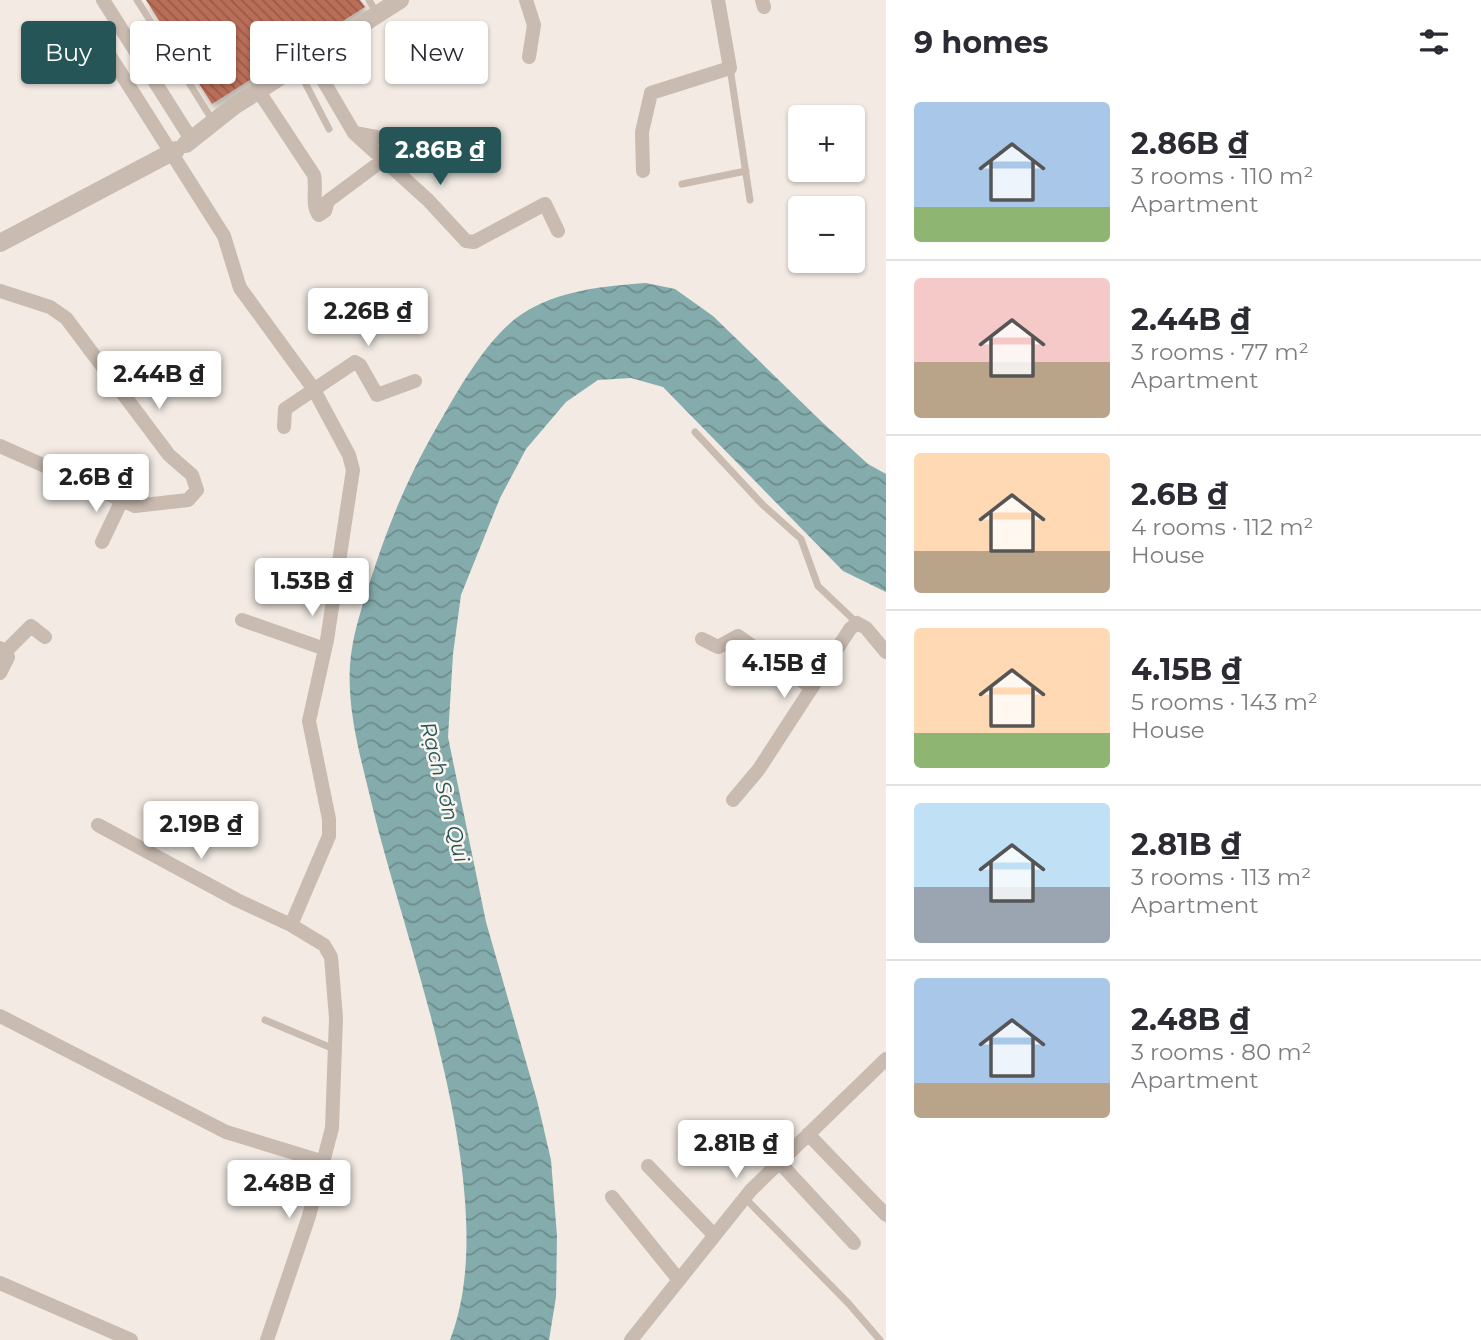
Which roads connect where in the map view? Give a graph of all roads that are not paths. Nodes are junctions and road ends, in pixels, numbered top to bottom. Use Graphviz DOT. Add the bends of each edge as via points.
graph roads {
  1 [pos="103,0"];
  2 [pos="137,0"];
  3 [pos="400,0"];
  4 [pos="526,0"];
  5 [pos="718,0"];
  6 [pos="373,7"];
  7 [pos="355,21"];
  8 [pos="529,57"];
  9 [pos="116,64"];
  10 [pos="730,68"];
  11 [pos="268,84"];
  12 [pos="312,84"];
  13 [pos="319,84"];
  14 [pos="258,90"];
  15 [pos="214,121"];
  16 [pos="329,129"];
  17 [pos="354,133"];
  18 [pos="413,144"];
  19 [pos="181,147"];
  20 [pos="383,160"];
  21 [pos="643,171"];
  22 [pos="746,171"];
  23 [pos="682,184"];
  24 [pos="750,200"];
  25 [pos="558,231"];
  26 [pos="0,243"];
  27 [pos="0,291"];
  28 [pos="415,381"];
  29 [pos="318,384"];
  30 [pos="284,427"];
  31 [pos="695,432"];
  32 [pos="0,446"];
  33 [pos="122,500"];
  34 [pos="102,542"];
  35 [pos="242,620"];
  36 [pos="857,623"];
  37 [pos="45,637"];
  38 [pos="702,639"];
  39 [pos="325,649"];
  40 [pos="3,650"];
  41 [pos="886,652"];
  42 [pos="0,673"];
  43 [pos="812,688"];
  44 [pos="733,800"];
  45 [pos="98,825"];
  46 [pos="291,925"];
  47 [pos="0,1016"];
  48 [pos="265,1020"];
  49 [pos="335,1049"];
  50 [pos="886,1059"];
  51 [pos="808,1134"];
  52 [pos="324,1162"];
  53 [pos="779,1162"];
  54 [pos="648,1166"];
  55 [pos="611,1197"];
  56 [pos="744,1197"];
  57 [pos="886,1215"];
  58 [pos="714,1235"];
  59 [pos="854,1243"];
  60 [pos="679,1280"];
  61 [pos="0,1283"];
  62 [pos="131,1340"];
  63 [pos="267,1340"];
  64 [pos="631,1340"];
  65 [pos="880,1340"];
  1 -- 19 [label="street"];
  2 -- 15 [label="lane"];
  3 -- 6 [label="street"];
  4 -- 8 [label="street" via="534,25"];
  5 -- 10 [label="street"];
  6 -- 7 [label="street"];
  9 -- 19 [label="street"];
  10 -- 21 [label="street" via="651,93 642,132"];
  10 -- 22 [label="lane"];
  11 -- 14 [label="street"];
  12 -- 16 [label="lane"];
  13 -- 17 [label="street"];
  14 -- 15 [label="street"];
  14 -- 20 [label="street" via="314,175 319,215 324,214 328,201"];
  15 -- 19 [label="street"];
  17 -- 18 [label="street"];
  17 -- 20 [label="street"];
  19 -- 26 [label="street"];
  19 -- 29 [label="street" via="224,236 240,288"];
  20 -- 25 [label="street" via="470,243 545,204"];
  22 -- 23 [label="lane"];
  22 -- 24 [label="lane"];
  27 -- 33 [label="street" via="50,307 66,318 169,454 196,482 197,490 188,500 144,506"];
  28 -- 29 [label="street" via="377,395 355,362"];
  29 -- 30 [label="street" via="285,409"];
  29 -- 39 [label="street" via="353,470"];
  31 -- 36 [label="lane" via="801,539 818,586"];
  32 -- 33 [label="street"];
  33 -- 34 [label="street"];
  35 -- 39 [label="street"];
  36 -- 41 [label="street"];
  36 -- 43 [label="street"];
  37 -- 40 [label="street" via="31,626"];
  38 -- 43 [label="street" via="718,647 738,636"];
  39 -- 46 [label="street" via="309,720 330,828"];
  40 -- 42 [label="street" via="7,661"];
  43 -- 44 [label="street" via="760,769"];
  45 -- 46 [label="street"];
  46 -- 49 [label="street" via="329,950"];
  47 -- 52 [label="street" via="226,1132"];
  48 -- 49 [label="lane"];
  49 -- 52 [label="street" via="331,1138"];
  50 -- 51 [label="street"];
  51 -- 53 [label="street"];
  51 -- 57 [label="street"];
  52 -- 63 [label="street"];
  53 -- 56 [label="street"];
  53 -- 59 [label="street"];
  54 -- 58 [label="street"];
  55 -- 60 [label="street"];
  56 -- 58 [label="street"];
  56 -- 65 [label="lane"];
  58 -- 60 [label="street"];
  60 -- 64 [label="street"];
  61 -- 62 [label="street"];
}
